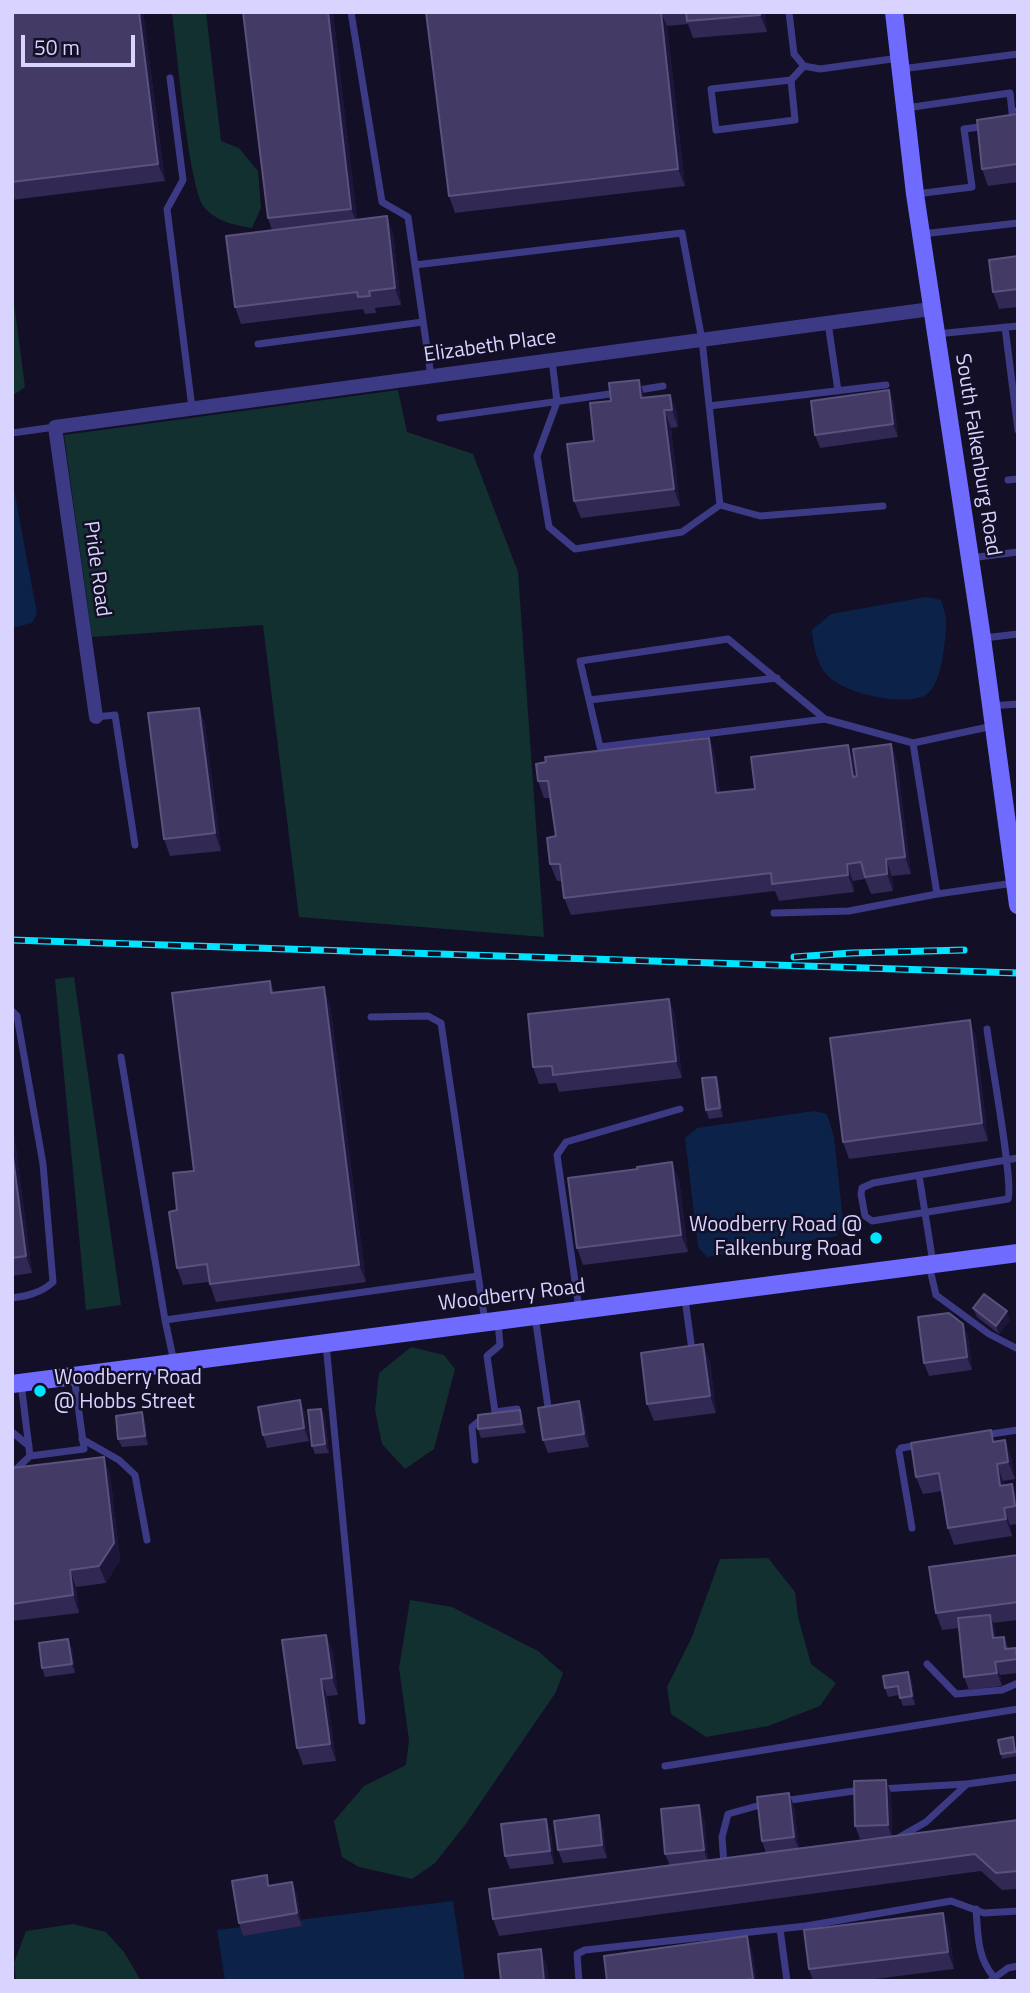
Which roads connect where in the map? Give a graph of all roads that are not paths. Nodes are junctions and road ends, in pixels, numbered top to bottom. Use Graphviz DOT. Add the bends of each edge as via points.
graph roads {
  1 [pos="351,12"];
  2 [pos="789,12"];
  3 [pos="894,12"];
  4 [pos="1018,54"];
  5 [pos="900,63"];
  6 [pos="804,66"];
  7 [pos="170,78"];
  8 [pos="791,80"];
  9 [pos="906,108"];
  10 [pos="915,194"];
  11 [pos="1018,223"];
  12 [pos="921,234"];
  13 [pos="415,265"];
  14 [pos="931,309"];
  15 [pos="423,322"];
  16 [pos="828,323"];
  17 [pos="1018,326"];
  18 [pos="1005,327"];
  19 [pos="935,334"];
  20 [pos="702,340"];
  21 [pos="258,344"];
  22 [pos="552,360"];
  23 [pos="431,376"];
  24 [pos="886,385"];
  25 [pos="663,386"];
  26 [pos="838,391"];
  27 [pos="557,402"];
  28 [pos="709,406"];
  29 [pos="192,409"];
  30 [pos="440,418"];
  31 [pos="55,427"];
  32 [pos="1018,430"];
  33 [pos="12,433"];
  34 [pos="1018,479"];
  35 [pos="1008,480"];
  36 [pos="720,505"];
  37 [pos="883,506"];
  38 [pos="1018,552"];
  39 [pos="970,558"];
  40 [pos="1018,634"];
  41 [pos="982,638"];
  42 [pos="776,678"];
  43 [pos="589,700"];
  44 [pos="1018,704"];
  45 [pos="991,706"];
  46 [pos="96,718"];
  47 [pos="825,719"];
  48 [pos="994,726"];
  49 [pos="913,743"];
  50 [pos="135,845"];
  51 [pos="1016,882"];
  52 [pos="937,894"];
  53 [pos="1018,905"];
  54 [pos="774,914"];
  55 [pos="12,1011"];
  56 [pos="371,1017"];
  57 [pos="987,1028"];
  58 [pos="121,1056"];
  59 [pos="680,1109"];
  60 [pos="1018,1158"];
  61 [pos="1006,1160"];
  62 [pos="919,1175"];
  63 [pos="925,1213"];
  64 [pos="1018,1253"];
  65 [pos="931,1264"];
  66 [pos="478,1276"];
  67 [pos="684,1296"];
  68 [pos="12,1298"];
  69 [pos="579,1310"];
  70 [pos="535,1316"];
  71 [pos="165,1320"];
  72 [pos="492,1322"];
  73 [pos="326,1343"];
  74 [pos="691,1343"];
  75 [pos="1018,1349"];
  76 [pos="174,1363"];
  77 [pos="74,1376"];
  78 [pos="17,1383"];
  79 [pos="548,1407"];
  80 [pos="494,1409"];
  81 [pos="517,1409"];
  82 [pos="1018,1430"];
  83 [pos="12,1432"];
  84 [pos="971,1437"];
  85 [pos="82,1439"];
  86 [pos="932,1443"];
  87 [pos="29,1446"];
  88 [pos="30,1456"];
  89 [pos="475,1460"];
  90 [pos="12,1473"];
  91 [pos="912,1528"];
  92 [pos="147,1540"];
  93 [pos="927,1664"];
  94 [pos="1018,1683"];
  95 [pos="1018,1709"];
  96 [pos="362,1721"];
  97 [pos="665,1766"];
  98 [pos="1018,1777"];
  99 [pos="967,1784"];
  100 [pos="894,1841"];
  101 [pos="737,1864"];
  102 [pos="724,1866"];
  103 [pos="711,1867"];
  104 [pos="976,1909"];
  105 [pos="1018,1911"];
  106 [pos="780,1929"];
  107 [pos="1018,1966"];
  108 [pos="992,1979"];
  109 [pos="579,1981"];
  110 [pos="787,1981"];
  1 -- 13 [label="lane" via="382,202 408,217"];
  2 -- 6 [label="lane" via="794,54"];
  3 -- 5 [label="street, South Falkenburg Road"];
  4 -- 5 [label="lane"];
  5 -- 6 [label="lane"];
  5 -- 9 [label="street, South Falkenburg Road"];
  6 -- 8 [label="lane"];
  7 -- 29 [label="lane" via="183,180 167,209"];
  8 -- 8 [label="lane" via="711,89 716,130 795,120"];
  9 -- 10 [label="street, South Falkenburg Road"];
  9 -- 10 [label="lane" via="1010,93 1014,122 964,129 972,187"];
  10 -- 12 [label="street, South Falkenburg Road"];
  11 -- 12 [label="lane"];
  12 -- 14 [label="street, South Falkenburg Road"];
  13 -- 15 [label="lane"];
  13 -- 20 [label="lane" via="682,233"];
  14 -- 16 [label="street, Elizabeth Place"];
  14 -- 19 [label="street, South Falkenburg Road"];
  15 -- 21 [label="lane"];
  15 -- 23 [label="lane"];
  16 -- 20 [label="street, Elizabeth Place"];
  16 -- 26 [label="lane"];
  17 -- 18 [label="lane"];
  18 -- 19 [label="lane"];
  18 -- 32 [label="lane"];
  19 -- 39 [label="street, South Falkenburg Road"];
  20 -- 22 [label="street, Elizabeth Place"];
  20 -- 28 [label="lane"];
  22 -- 23 [label="street, Elizabeth Place"];
  22 -- 27 [label="lane"];
  23 -- 29 [label="street, Elizabeth Place"];
  24 -- 26 [label="lane"];
  25 -- 27 [label="lane"];
  26 -- 28 [label="lane"];
  27 -- 30 [label="lane"];
  27 -- 36 [label="lane" via="537,456 549,527 575,549 682,532"];
  28 -- 36 [label="lane"];
  29 -- 31 [label="street, Elizabeth Place"];
  31 -- 33 [label="lane"];
  31 -- 46 [label="street, Pride Road"];
  34 -- 35 [label="lane"];
  36 -- 37 [label="lane" via="760,516"];
  38 -- 39 [label="lane"];
  39 -- 41 [label="street, South Falkenburg Road"];
  40 -- 41 [label="lane"];
  41 -- 45 [label="street, South Falkenburg Road"];
  42 -- 43 [label="lane"];
  42 -- 43 [label="lane" via="728,639 580,661"];
  42 -- 47 [label="lane"];
  43 -- 47 [label="lane" via="600,747"];
  44 -- 45 [label="lane"];
  45 -- 48 [label="street, South Falkenburg Road"];
  46 -- 50 [label="lane" via="115,715"];
  47 -- 49 [label="lane"];
  48 -- 49 [label="lane"];
  48 -- 51 [label="street, South Falkenburg Road"];
  49 -- 52 [label="lane"];
  51 -- 52 [label="lane"];
  51 -- 53 [label="street, South Falkenburg Road"];
  52 -- 54 [label="lane" via="849,911"];
  55 -- 68 [label="lane" via="17,1016 43,1164 53,1282 28,1296"];
  56 -- 66 [label="lane" via="428,1016 441,1023"];
  57 -- 61 [label="lane"];
  58 -- 71 [label="lane"];
  59 -- 69 [label="lane" via="560,1147 557,1155"];
  60 -- 61 [label="lane"];
  61 -- 62 [label="lane"];
  61 -- 63 [label="lane" via="1007,1199"];
  62 -- 63 [label="lane"];
  62 -- 63 [label="lane" via="867,1184 861,1194 864,1216 872,1221"];
  63 -- 65 [label="lane"];
  64 -- 65 [label="street, Woodberry Road"];
  65 -- 67 [label="street, Woodberry Road"];
  65 -- 75 [label="lane" via="936,1295"];
  66 -- 71 [label="lane"];
  66 -- 72 [label="lane"];
  67 -- 69 [label="street, Woodberry Road"];
  67 -- 74 [label="lane"];
  69 -- 70 [label="street, Woodberry Road"];
  70 -- 72 [label="street, Woodberry Road"];
  70 -- 79 [label="lane"];
  71 -- 76 [label="lane"];
  72 -- 73 [label="street, Woodberry Road"];
  72 -- 80 [label="lane" via="500,1345 487,1356"];
  73 -- 76 [label="street, Woodberry Road"];
  73 -- 96 [label="lane"];
  76 -- 77 [label="street, Woodberry Road"];
  77 -- 78 [label="street, Woodberry Road"];
  77 -- 85 [label="lane"];
  78 -- 87 [label="lane"];
  80 -- 81 [label="lane"];
  80 -- 89 [label="lane" via="472,1427"];
  82 -- 84 [label="lane"];
  83 -- 87 [label="lane"];
  85 -- 88 [label="lane" via="84,1449"];
  85 -- 92 [label="lane" via="135,1475"];
  86 -- 91 [label="lane" via="899,1451"];
  87 -- 88 [label="lane"];
  88 -- 90 [label="lane"];
  93 -- 94 [label="lane" via="956,1694 1002,1690"];
  95 -- 97 [label="lane"];
  98 -- 99 [label="lane"];
  99 -- 100 [label="lane" via="926,1822"];
  99 -- 102 [label="lane" via="858,1791 757,1805 728,1814 722,1837"];
  101 -- 102 [label="lane"];
  102 -- 103 [label="lane"];
  104 -- 105 [label="lane" via="984,1913"];
  104 -- 106 [label="lane" via="951,1901"];
  104 -- 108 [label="lane" via="981,1955"];
  106 -- 109 [label="lane" via="584,1950 577,1954"];
  106 -- 110 [label="lane"];
  107 -- 108 [label="lane"];
}
